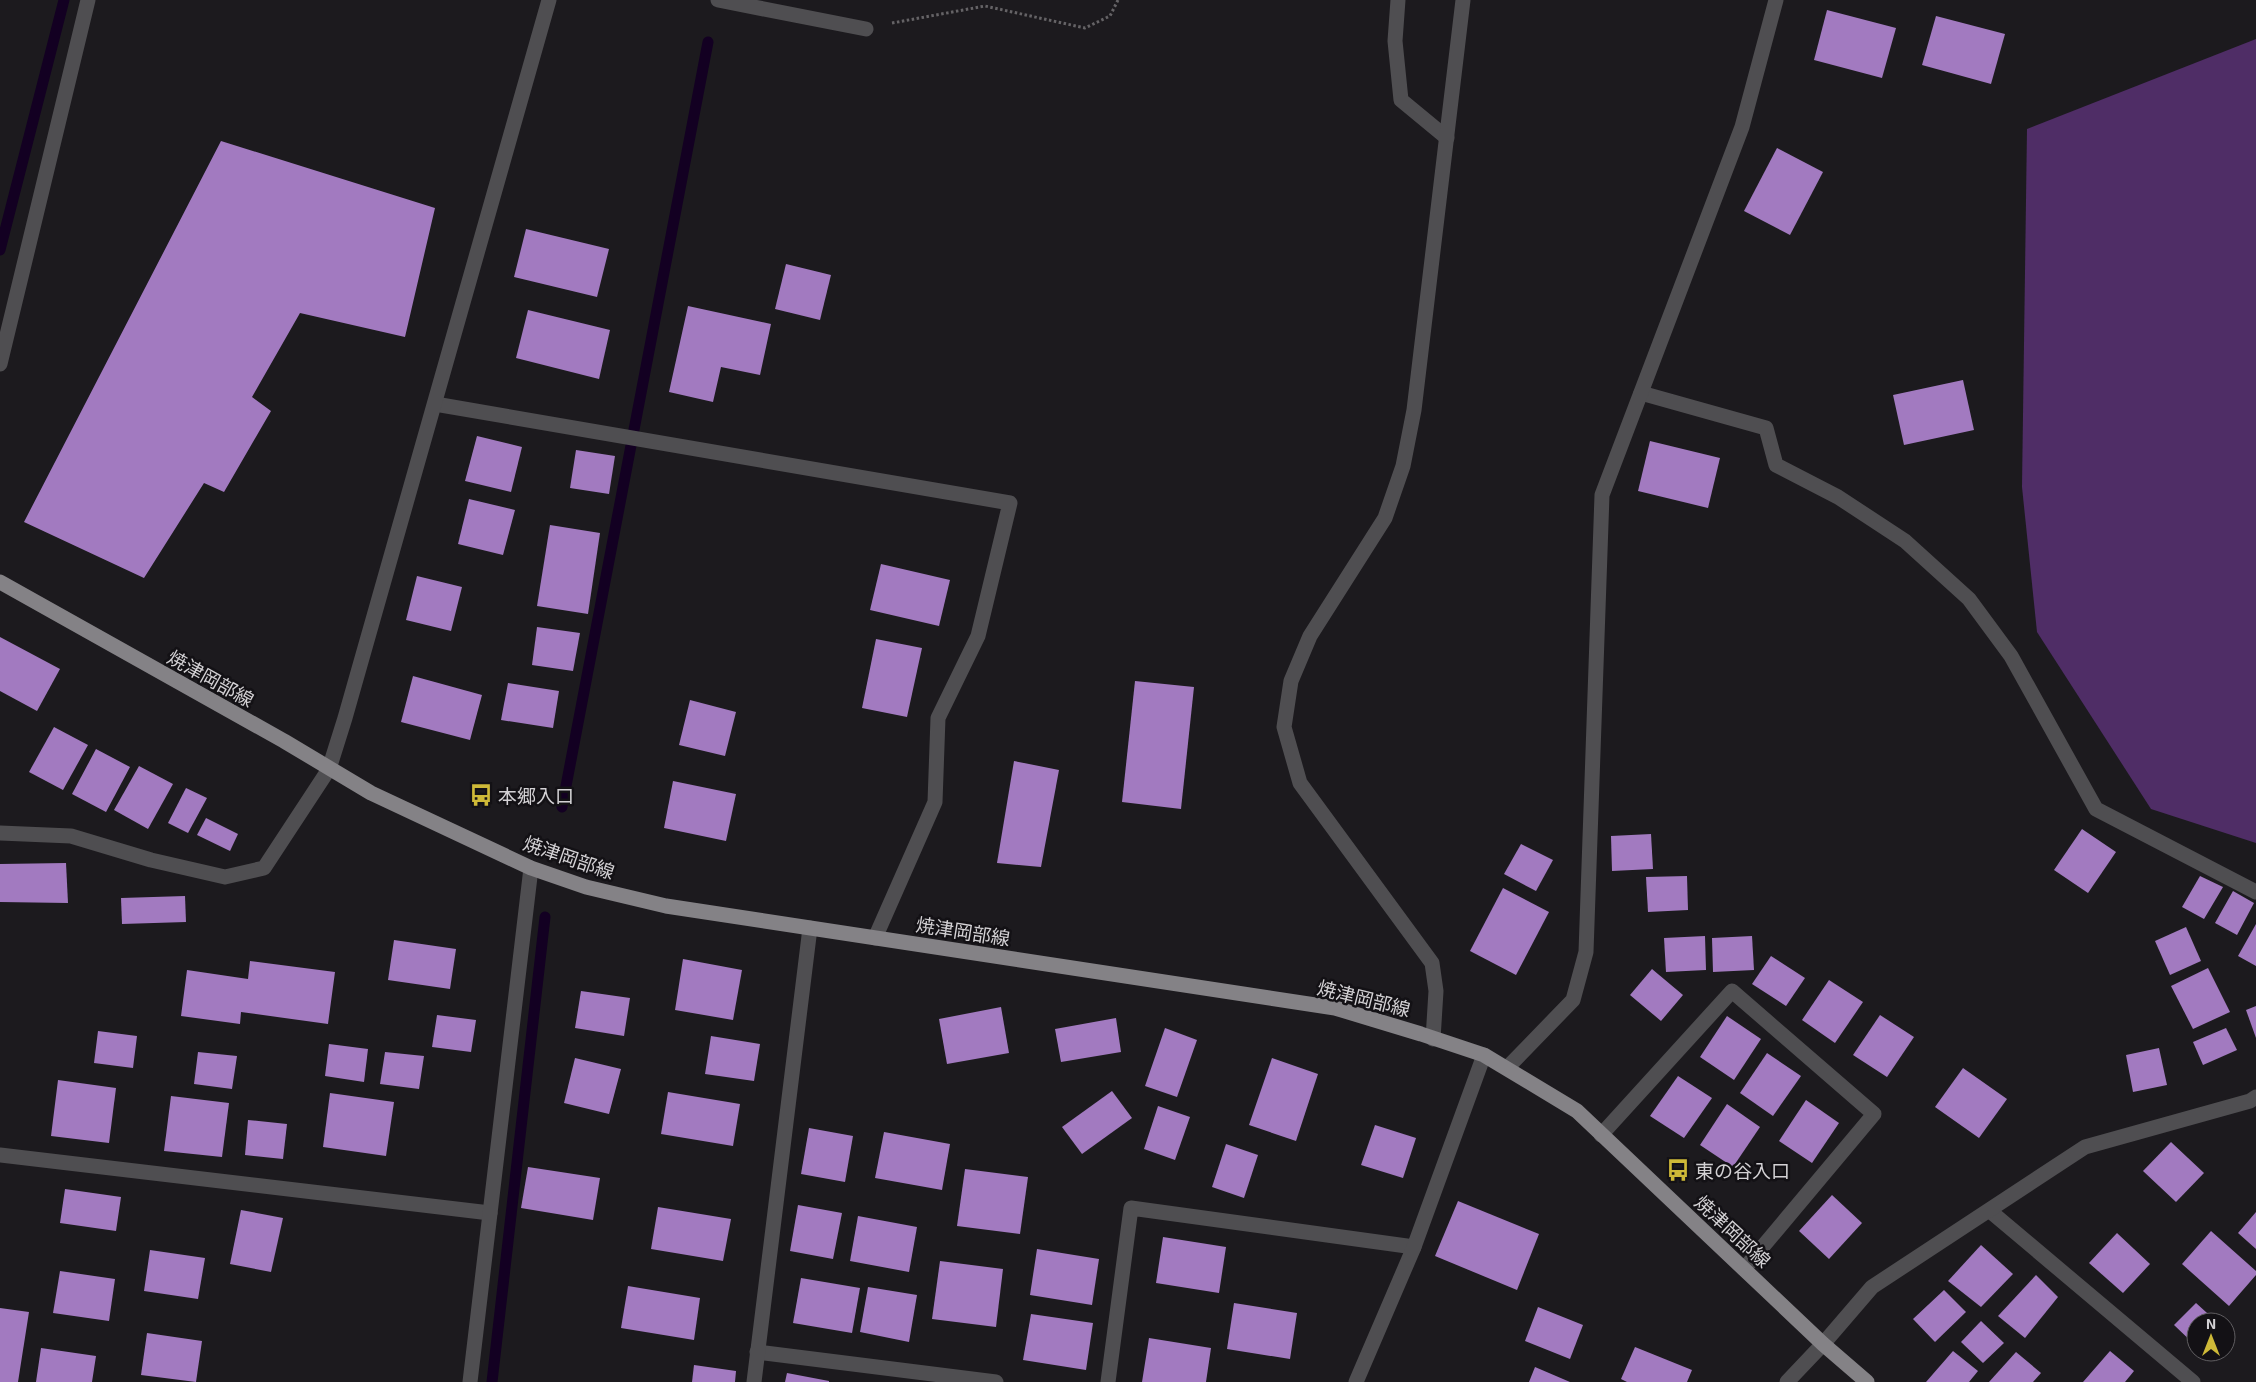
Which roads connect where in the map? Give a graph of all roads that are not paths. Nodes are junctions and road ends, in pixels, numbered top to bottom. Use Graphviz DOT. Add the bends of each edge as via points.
graph roads {
  1 [pos="88,0"];
  2 [pos="549,0"];
  3 [pos="718,0"];
  4 [pos="1398,0"];
  5 [pos="1463,0"];
  6 [pos="1776,0"];
  7 [pos="866,29"];
  8 [pos="1447,138"];
  9 [pos="0,364"];
  10 [pos="1641,393"];
  11 [pos="435,404"];
  12 [pos="0,582"];
  13 [pos="329,769"];
  14 [pos="0,833"];
  15 [pos="531,868"];
  16 [pos="2256,892"];
  17 [pos="810,928"];
  18 [pos="875,938"];
  19 [pos="1434,1039"];
  20 [pos="1484,1055"];
  21 [pos="1507,1068"];
  22 [pos="2256,1097"];
  23 [pos="1601,1135"];
  24 [pos="0,1155"];
  25 [pos="1990,1211"];
  26 [pos="490,1213"];
  27 [pos="1414,1246"];
  28 [pos="1744,1269"];
  29 [pos="1823,1344"];
  30 [pos="757,1352"];
  31 [pos="470,1382"];
  32 [pos="754,1382"];
  33 [pos="996,1382"];
  34 [pos="1108,1382"];
  35 [pos="1356,1382"];
  36 [pos="1787,1382"];
  37 [pos="1867,1382"];
  38 [pos="2193,1382"];
  1 -- 9 [label="street"];
  2 -- 11 [label="street"];
  3 -- 7 [label="street"];
  4 -- 8 [label="street" via="1395,41 1401,100"];
  5 -- 8 [label="street"];
  6 -- 10 [label="street" via="1742,127"];
  8 -- 19 [label="street" via="1414,410 1402,466 1385,518 1310,636 1291,681 1284,727 1300,783 1432,963 1436,991"];
  10 -- 16 [label="street" via="1766,428 1776,465 1838,497 1905,541 1969,599 2011,656 2096,809"];
  10 -- 21 [label="street" via="1602,495 1586,952 1573,1000"];
  11 -- 13 [label="street"];
  11 -- 18 [label="street" via="1010,503 978,636 938,718 935,802"];
  12 -- 13 [label="main road, 焼津岡部線"];
  13 -- 14 [label="street" via="264,868 225,877 151,860 71,836"];
  13 -- 15 [label="main road, 焼津岡部線" via="371,793"];
  15 -- 17 [label="main road, 焼津岡部線" via="586,887 666,906"];
  15 -- 26 [label="street"];
  17 -- 18 [label="main road, 焼津岡部線"];
  17 -- 30 [label="street"];
  18 -- 19 [label="main road, 焼津岡部線" via="1335,1008"];
  19 -- 20 [label="main road, 焼津岡部線"];
  20 -- 21 [label="main road, 焼津岡部線"];
  20 -- 27 [label="street"];
  21 -- 23 [label="main road, 焼津岡部線" via="1577,1111"];
  22 -- 25 [label="street" via="2085,1148"];
  23 -- 28 [label="main road, 焼津岡部線"];
  23 -- 28 [label="street" via="1732,991 1874,1114"];
  24 -- 26 [label="street"];
  25 -- 29 [label="street" via="1872,1286"];
  25 -- 38 [label="street"];
  26 -- 31 [label="street"];
  27 -- 34 [label="street" via="1131,1208"];
  27 -- 35 [label="street"];
  28 -- 29 [label="main road, 焼津岡部線"];
  29 -- 36 [label="street"];
  29 -- 37 [label="main road, 焼津岡部線"];
  30 -- 32 [label="street"];
  30 -- 33 [label="street"];
}
